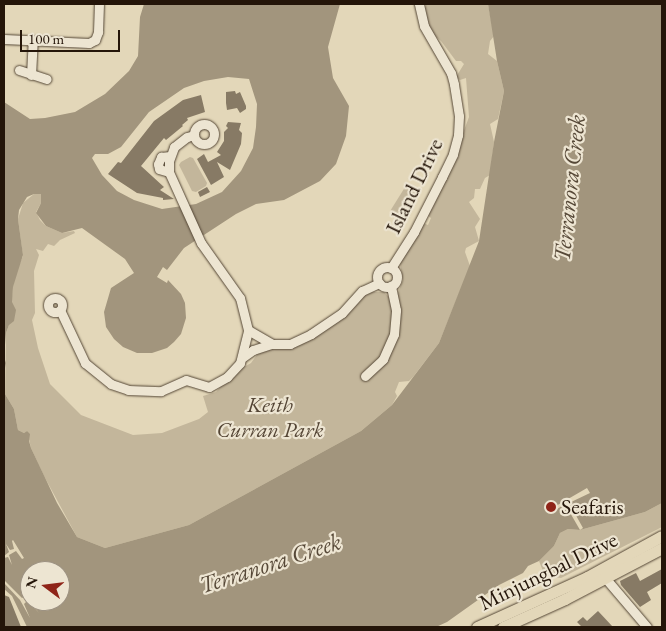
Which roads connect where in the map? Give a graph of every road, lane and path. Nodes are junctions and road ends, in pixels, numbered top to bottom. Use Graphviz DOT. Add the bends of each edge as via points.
graph roads {
  1 [pos="99,4"];
  2 [pos="419,4"];
  3 [pos="4,39"];
  4 [pos="33,41"];
  5 [pos="19,70"];
  6 [pos="31,75"];
  7 [pos="47,79"];
  8 [pos="194,135"];
  9 [pos="391,268"];
  10 [pos="379,283"];
  11 [pos="391,286"];
  12 [pos="60,310"];
  13 [pos="248,330"];
  14 [pos="272,344"];
  15 [pos="243,357"];
  16 [pos="365,376"];
  17 [pos="662,536"];
  18 [pos="662,548"];
  19 [pos="602,575"];
  20 [pos="476,627"];
  21 [pos="503,627"];
  22 [pos="647,627"];
  1 -- 4 [label="street" via="98,32 92,42"];
  2 -- 9 [label="street, Island Drive" via="424,26 454,84 458,135 442,177"];
  3 -- 4 [label="street"];
  4 -- 6 [label="street"];
  5 -- 6 [label="street"];
  6 -- 7 [label="street"];
  8 -- 13 [label="street" via="180,141 170,156 169,172 201,243 235,288"];
  9 -- 10 [label="street" via="380,270"];
  9 -- 11 [label="street" via="397,279"];
  10 -- 11 [label="street"];
  10 -- 14 [label="street" via="362,291 342,313 311,334 290,344"];
  11 -- 16 [label="street" via="396,310 394,334 383,359"];
  12 -- 15 [label="street" via="84,364 111,384 128,390 161,391 186,380 209,387 227,377"];
  13 -- 14 [label="street"];
  13 -- 15 [label="street"];
  14 -- 15 [label="street"];
  17 -- 19 [label="main road, Minjungbal Drive"];
  18 -- 19 [label="main road, Minjungbal Drive"];
  19 -- 20 [label="main road, Minjungbal Drive"];
  19 -- 21 [label="main road, Minjungbal Drive"];
  19 -- 22 [label="street"];
}
